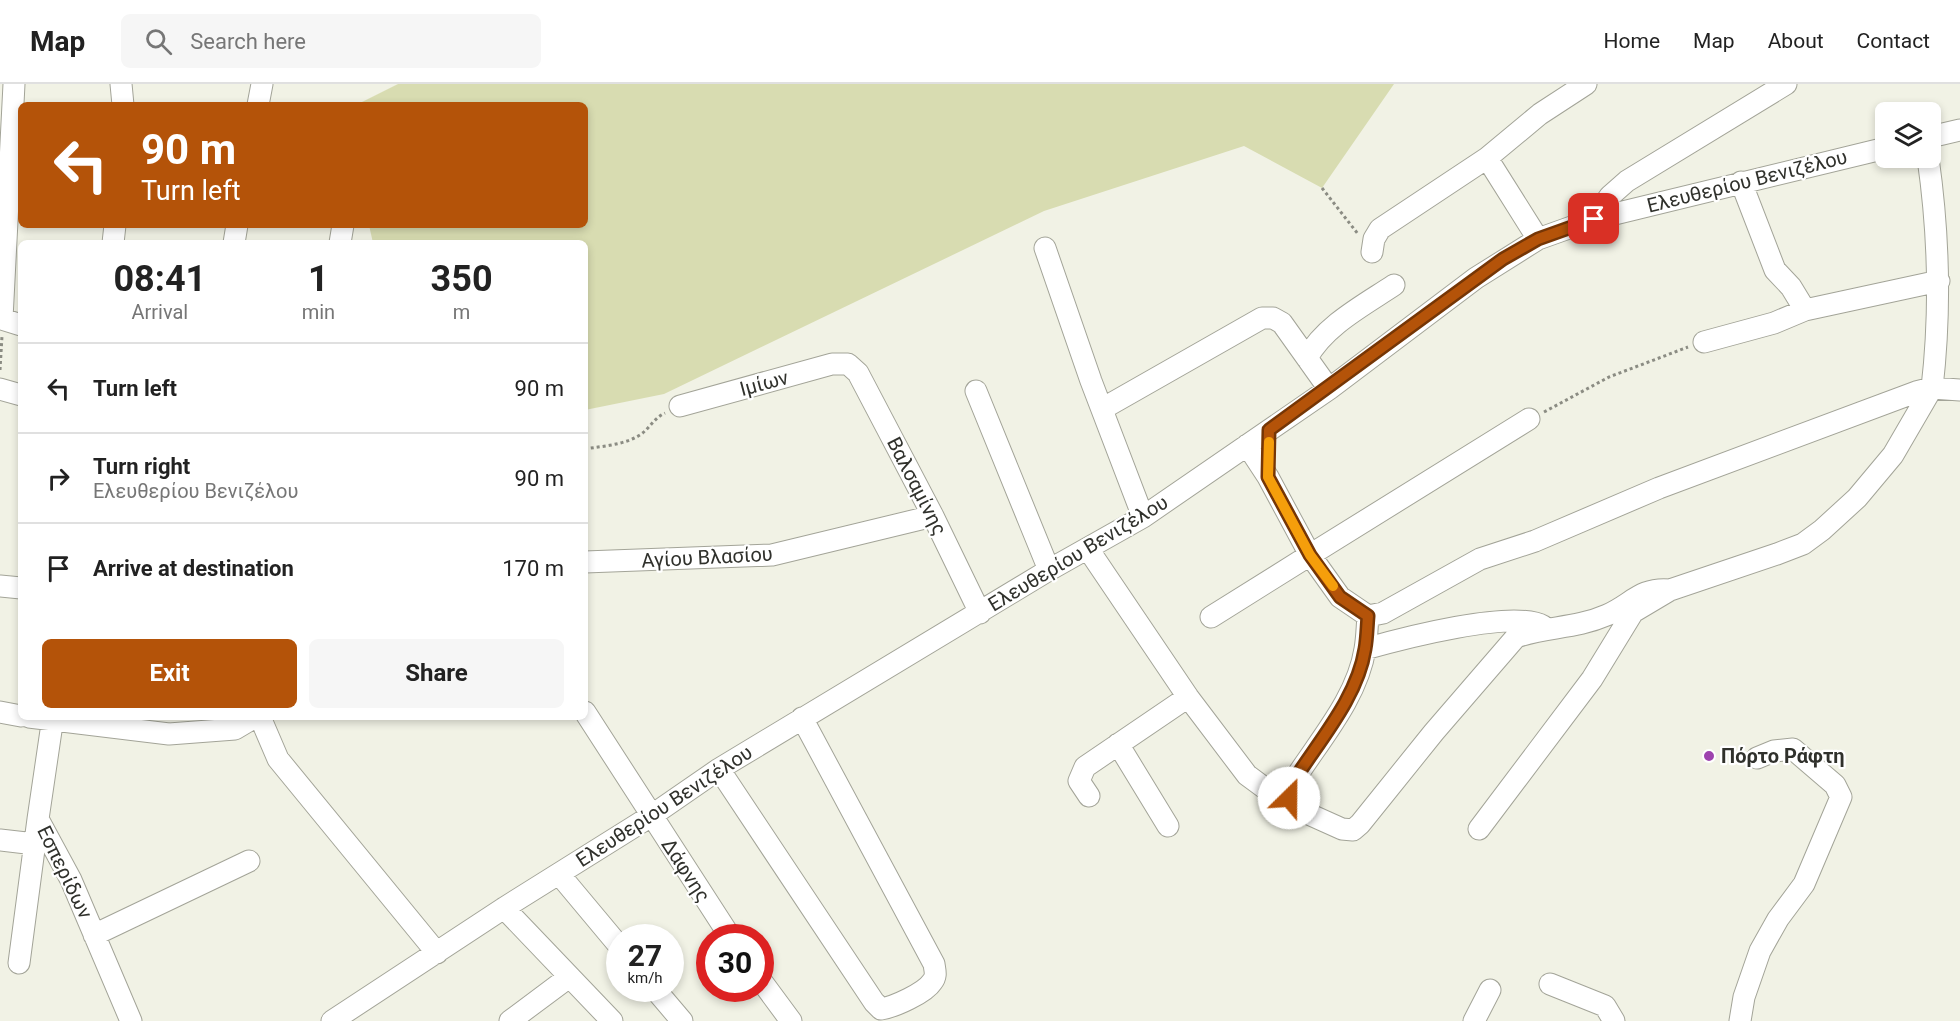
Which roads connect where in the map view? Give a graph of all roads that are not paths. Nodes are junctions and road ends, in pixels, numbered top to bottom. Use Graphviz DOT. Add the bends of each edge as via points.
graph roads {
  1 [pos="14,84"];
  2 [pos="121,84"];
  3 [pos="262,84"];
  4 [pos="1586,84"];
  5 [pos="1786,84"];
  6 [pos="123,102"];
  7 [pos="259,102"];
  8 [pos="1960,130"];
  9 [pos="1941,134"];
  10 [pos="1875,151"];
  11 [pos="1487,158"];
  12 [pos="1929,168"];
  13 [pos="1741,182"];
  14 [pos="1594,219"];
  15 [pos="1538,239"];
  16 [pos="1045,248"];
  17 [pos="1372,252"];
  18 [pos="1939,281"];
  19 [pos="1394,285"];
  20 [pos="1805,310"];
  21 [pos="12,322"];
  22 [pos="1704,342"];
  23 [pos="1307,358"];
  24 [pos="848,364"];
  25 [pos="1932,388"];
  26 [pos="0,389"];
  27 [pos="1329,389"];
  28 [pos="1960,390"];
  29 [pos="976,391"];
  30 [pos="18,394"];
  31 [pos="680,406"];
  32 [pos="1102,409"];
  33 [pos="1529,419"];
  34 [pos="1269,430"];
  35 [pos="1247,445"];
  36 [pos="1268,477"];
  37 [pos="933,516"];
  38 [pos="1143,517"];
  39 [pos="1088,549"];
  40 [pos="1310,555"];
  41 [pos="588,562"];
  42 [pos="1049,570"];
  43 [pos="0,586"];
  44 [pos="18,588"];
  45 [pos="1670,590"];
  46 [pos="980,614"];
  47 [pos="1368,616"];
  48 [pos="1211,617"];
  49 [pos="1549,630"];
  50 [pos="1365,650"];
  51 [pos="1188,697"];
  52 [pos="0,712"];
  53 [pos="18,715"];
  54 [pos="588,717"];
  55 [pos="802,717"];
  56 [pos="52,720"];
  57 [pos="60,720"];
  58 [pos="251,720"];
  59 [pos="258,720"];
  60 [pos="1118,744"];
  61 [pos="1757,758"];
  62 [pos="720,769"];
  63 [pos="1089,796"];
  64 [pos="1289,798"];
  65 [pos="651,816"];
  66 [pos="39,819"];
  67 [pos="1168,826"];
  68 [pos="1479,830"];
  69 [pos="0,840"];
  70 [pos="35,844"];
  71 [pos="249,861"];
  72 [pos="559,874"];
  73 [pos="504,908"];
  74 [pos="722,924"];
  75 [pos="606,930"];
  76 [pos="94,935"];
  77 [pos="437,952"];
  78 [pos="19,963"];
  79 [pos="569,977"];
  80 [pos="1550,984"];
  81 [pos="1490,990"];
  82 [pos="774,998"];
  83 [pos="664,1002"];
  84 [pos="677,1019"];
  85 [pos="130,1021"];
  86 [pos="332,1021"];
  87 [pos="510,1021"];
  88 [pos="612,1021"];
  89 [pos="791,1021"];
  90 [pos="1474,1021"];
  91 [pos="1614,1021"];
  92 [pos="1740,1021"];
  1 -- 21 [label="street"];
  2 -- 6 [label="street"];
  3 -- 7 [label="street"];
  4 -- 11 [label="street" via="1540,114"];
  5 -- 14 [label="street" via="1627,181 1610,196"];
  8 -- 9 [label="street"];
  10 -- 13 [label="street, Ελευθερίου Βενιζέλου"];
  11 -- 15 [label="street"];
  11 -- 17 [label="street" via="1380,229"];
  12 -- 18 [label="street"];
  13 -- 14 [label="street, Ελευθερίου Βενιζέλου"];
  13 -- 20 [label="street" via="1775,270"];
  14 -- 15 [label="street, Ελευθερίου Βενιζέλου"];
  15 -- 27 [label="street, Ελευθερίου Βενιζέλου" via="1476,278"];
  16 -- 32 [label="street"];
  18 -- 20 [label="street"];
  18 -- 25 [label="street"];
  19 -- 23 [label="street" via="1346,318"];
  20 -- 22 [label="street" via="1774,323"];
  23 -- 27 [label="street"];
  23 -- 32 [label="street" via="1282,323 1262,318"];
  24 -- 31 [label="street, Ιμίων" via="832,364"];
  24 -- 37 [label="street, Βαλσαμίνης" via="858,373"];
  25 -- 28 [label="street"];
  25 -- 45 [label="street" via="1893,455 1857,498 1822,530 1803,544"];
  25 -- 47 [label="street" via="1659,488 1535,541 1480,559 1383,613"];
  26 -- 30 [label="street"];
  27 -- 34 [label="street, Ελευθερίου Βενιζέλου"];
  29 -- 42 [label="street"];
  32 -- 38 [label="street"];
  33 -- 40 [label="street"];
  34 -- 35 [label="street, Ελευθερίου Βενιζέλου"];
  34 -- 36 [label="street"];
  35 -- 36 [label="street"];
  35 -- 38 [label="street, Ελευθερίου Βενιζέλου"];
  36 -- 40 [label="street"];
  37 -- 41 [label="street, Αγίου Βλασίου" via="772,555"];
  37 -- 46 [label="street, Βαλσαμίνης"];
  38 -- 39 [label="street, Ελευθερίου Βενιζέλου"];
  39 -- 42 [label="street, Ελευθερίου Βενιζέλου"];
  39 -- 51 [label="street"];
  40 -- 47 [label="street" via="1340,597"];
  40 -- 48 [label="street"];
  42 -- 46 [label="street, Ελευθερίου Βενιζέλου"];
  43 -- 44 [label="street"];
  45 -- 49 [label="street" via="1655,588 1609,615 1575,627"];
  45 -- 68 [label="street" via="1633,612 1592,679"];
  46 -- 55 [label="street, Ελευθερίου Βενιζέλου"];
  47 -- 50 [label="street"];
  49 -- 50 [label="street" via="1535,622 1509,620 1406,637"];
  49 -- 64 [label="street" via="1516,637 1353,830 1342,829 1293,807"];
  50 -- 64 [label="street" via="1353,686 1289,788"];
  51 -- 60 [label="street"];
  51 -- 64 [label="street" via="1247,776"];
  52 -- 53 [label="street"];
  54 -- 65 [label="street, Δάφνης"];
  55 -- 62 [label="street, Ελευθερίου Βενιζέλου"];
  55 -- 62 [label="street" via="934,964 936,975 932,984 893,1007 881,1009 874,1002"];
  56 -- 66 [label="street, Εσπερίδων"];
  57 -- 58 [label="street" via="169,734 234,729"];
  59 -- 77 [label="street" via="278,759"];
  60 -- 63 [label="street" via="1085,767 1079,781"];
  60 -- 67 [label="street"];
  61 -- 92 [label="street" via="1793,749 1835,785 1841,797 1804,884 1760,951"];
  62 -- 65 [label="street, Ελευθερίου Βενιζέλου"];
  65 -- 72 [label="street, Ελευθερίου Βενιζέλου"];
  65 -- 74 [label="street, Δάφνης"];
  66 -- 70 [label="street"];
  66 -- 76 [label="street, Εσπερίδων" via="72,880"];
  69 -- 70 [label="street"];
  70 -- 78 [label="street"];
  71 -- 76 [label="street"];
  72 -- 73 [label="street, Ελευθερίου Βενιζέλου"];
  72 -- 75 [label="street"];
  73 -- 77 [label="street, Ελευθερίου Βενιζέλου"];
  73 -- 79 [label="street"];
  76 -- 85 [label="street, Εσπερίδων"];
  77 -- 86 [label="street, Ελευθερίου Βενιζέλου"];
  79 -- 87 [label="street"];
  79 -- 88 [label="street"];
  80 -- 91 [label="street" via="1605,1006"];
  81 -- 90 [label="street"];
  82 -- 89 [label="street"];
  83 -- 84 [label="street"];
}
